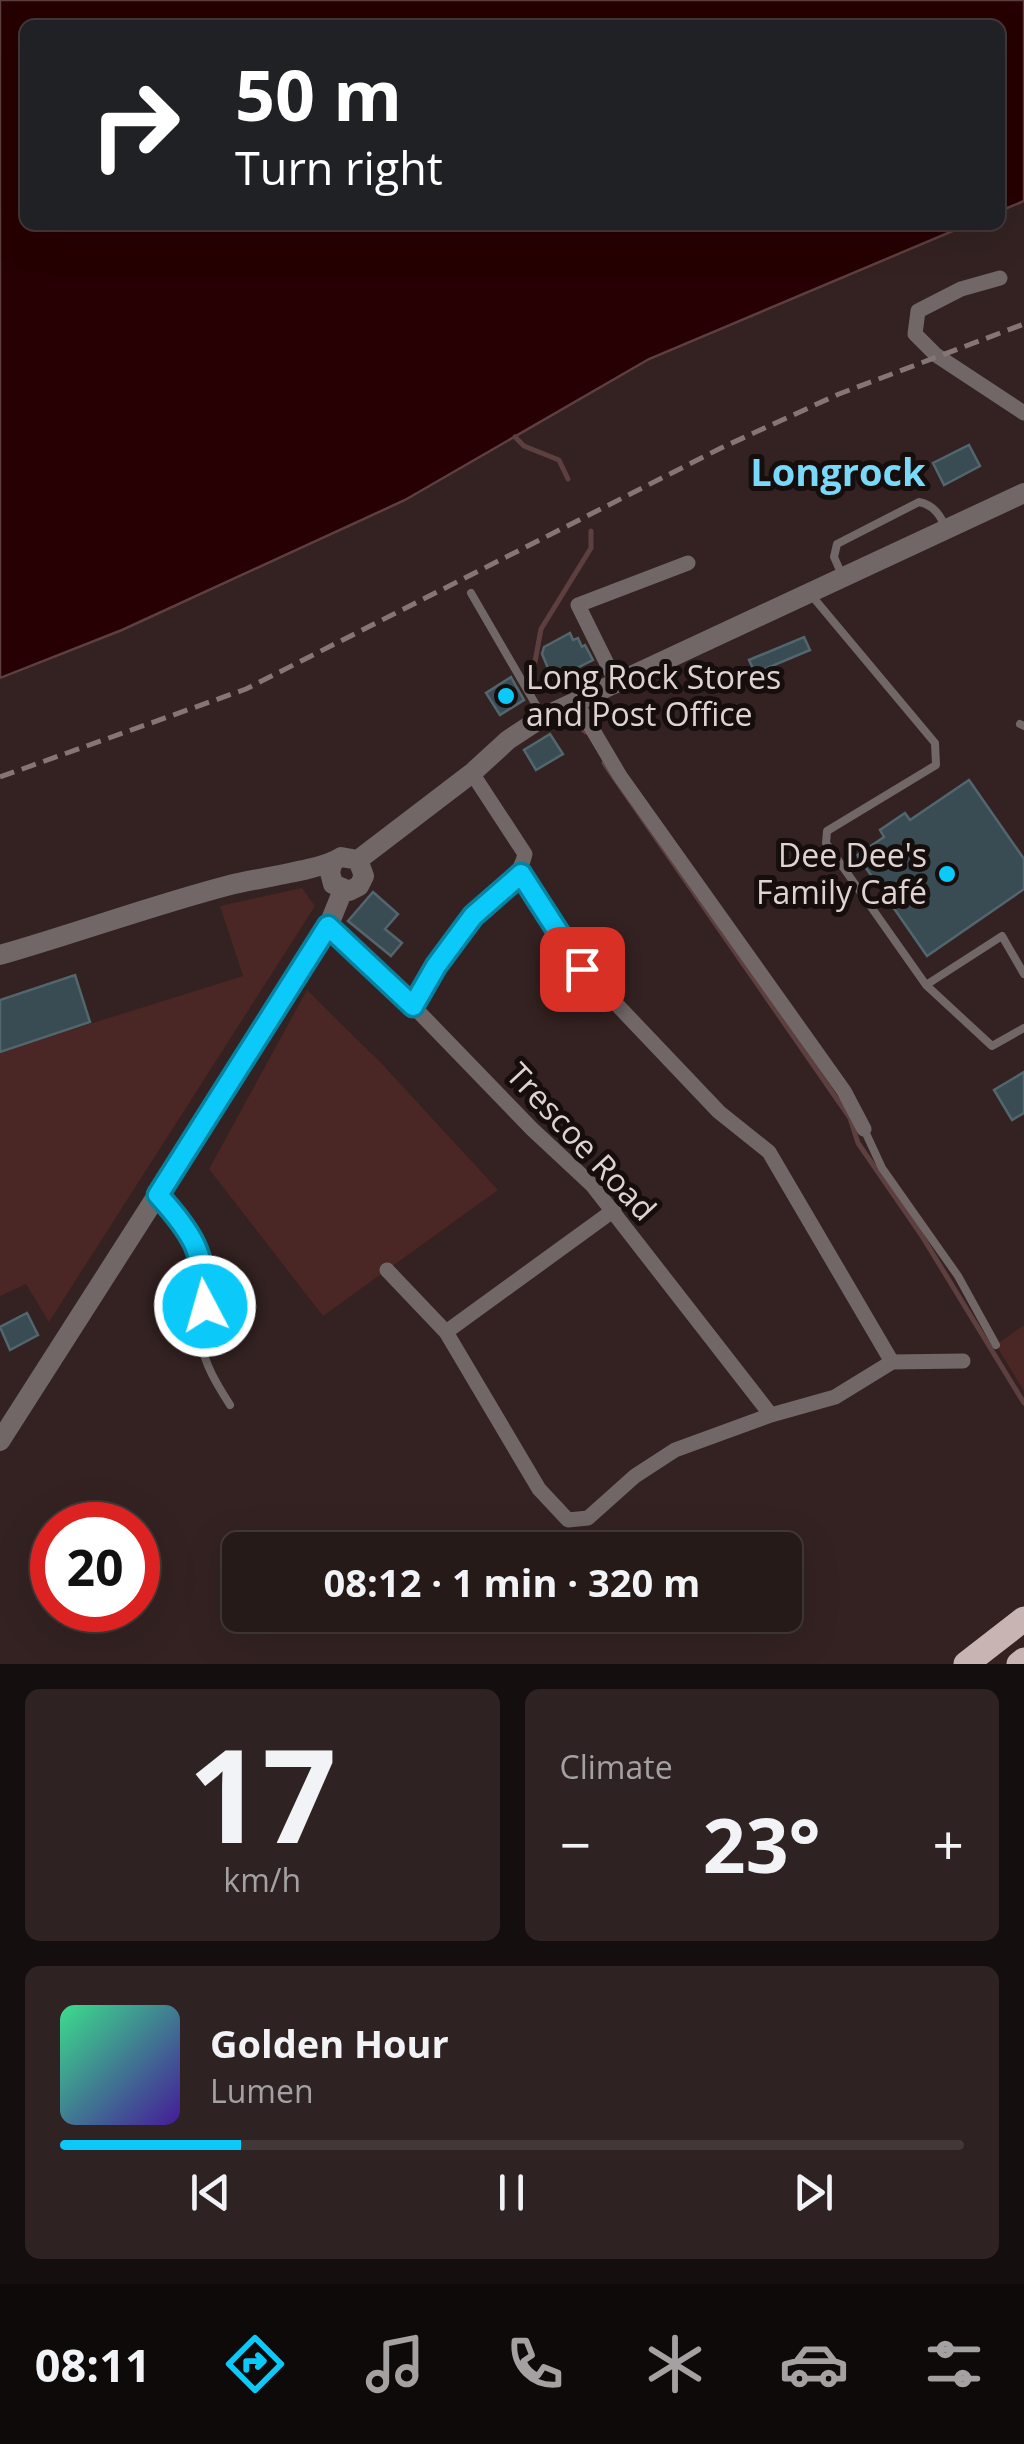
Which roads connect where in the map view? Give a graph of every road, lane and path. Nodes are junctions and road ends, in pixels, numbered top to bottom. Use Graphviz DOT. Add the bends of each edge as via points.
graph roads {
  1 [pos="1000,278"];
  2 [pos="1024,413"];
  3 [pos="1024,493"];
  4 [pos="946,529"];
  5 [pos="688,563"];
  6 [pos="843,576"];
  7 [pos="808,592"];
  8 [pos="471,593"];
  9 [pos="616,682"];
  10 [pos="575,700"];
  11 [pos="544,717"];
  12 [pos="472,773"];
  13 [pos="358,860"];
  14 [pos="332,864"];
  15 [pos="521,874"];
  16 [pos="343,890"];
  17 [pos="328,926"];
  18 [pos="0,955"];
  19 [pos="1024,974"];
  20 [pos="926,985"];
  21 [pos="413,1006"];
  22 [pos="1024,1028"];
  23 [pos="864,1129"];
  24 [pos="158,1195"];
  25 [pos="614,1210"];
  26 [pos="388,1270"];
  27 [pos="446,1332"];
  28 [pos="996,1345"];
  29 [pos="964,1361"];
  30 [pos="892,1362"];
  31 [pos="230,1405"];
  32 [pos="770,1415"];
  33 [pos="0,1441"];
  34 [pos="1024,1619"];
  35 [pos="966,1664"];
  1 -- 2 [label="street" via="918,311 915,334"];
  3 -- 4 [label="street"];
  4 -- 6 [label="street"];
  4 -- 6 [label="lane" via="919,502 838,544 834,557"];
  5 -- 9 [label="street" via="578,606"];
  6 -- 7 [label="street"];
  7 -- 9 [label="street"];
  7 -- 20 [label="lane" via="936,743 936,765 828,831 826,843"];
  8 -- 11 [label="lane"];
  9 -- 10 [label="street"];
  10 -- 11 [label="street"];
  10 -- 23 [label="street" via="620,776 844,1091"];
  11 -- 12 [label="street"];
  12 -- 13 [label="street"];
  12 -- 15 [label="street" via="526,854"];
  13 -- 14 [label="street" via="341,857"];
  13 -- 16 [label="street" via="363,882"];
  14 -- 16 [label="street" via="330,878"];
  14 -- 18 [label="street" via="228,886"];
  15 -- 21 [label="street" via="473,916"];
  15 -- 30 [label="street" via="582,969 719,1112 769,1152"];
  16 -- 17 [label="street"];
  17 -- 21 [label="street, Trescoe Road"];
  17 -- 24 [label="street"];
  19 -- 20 [label="lane" via="1002,936"];
  20 -- 22 [label="lane" via="992,1046"];
  21 -- 25 [label="street, Trescoe Road"];
  23 -- 28 [label="lane"];
  24 -- 31 [label="lane" via="199,1253 206,1288 202,1346"];
  24 -- 33 [label="street"];
  25 -- 27 [label="street"];
  25 -- 32 [label="street, Trescoe Road"];
  26 -- 27 [label="street"];
  27 -- 32 [label="street" via="538,1490 568,1520 588,1518 676,1450"];
  29 -- 30 [label="street"];
  30 -- 32 [label="street" via="835,1397"];
  34 -- 35 [label="highway"];
}
